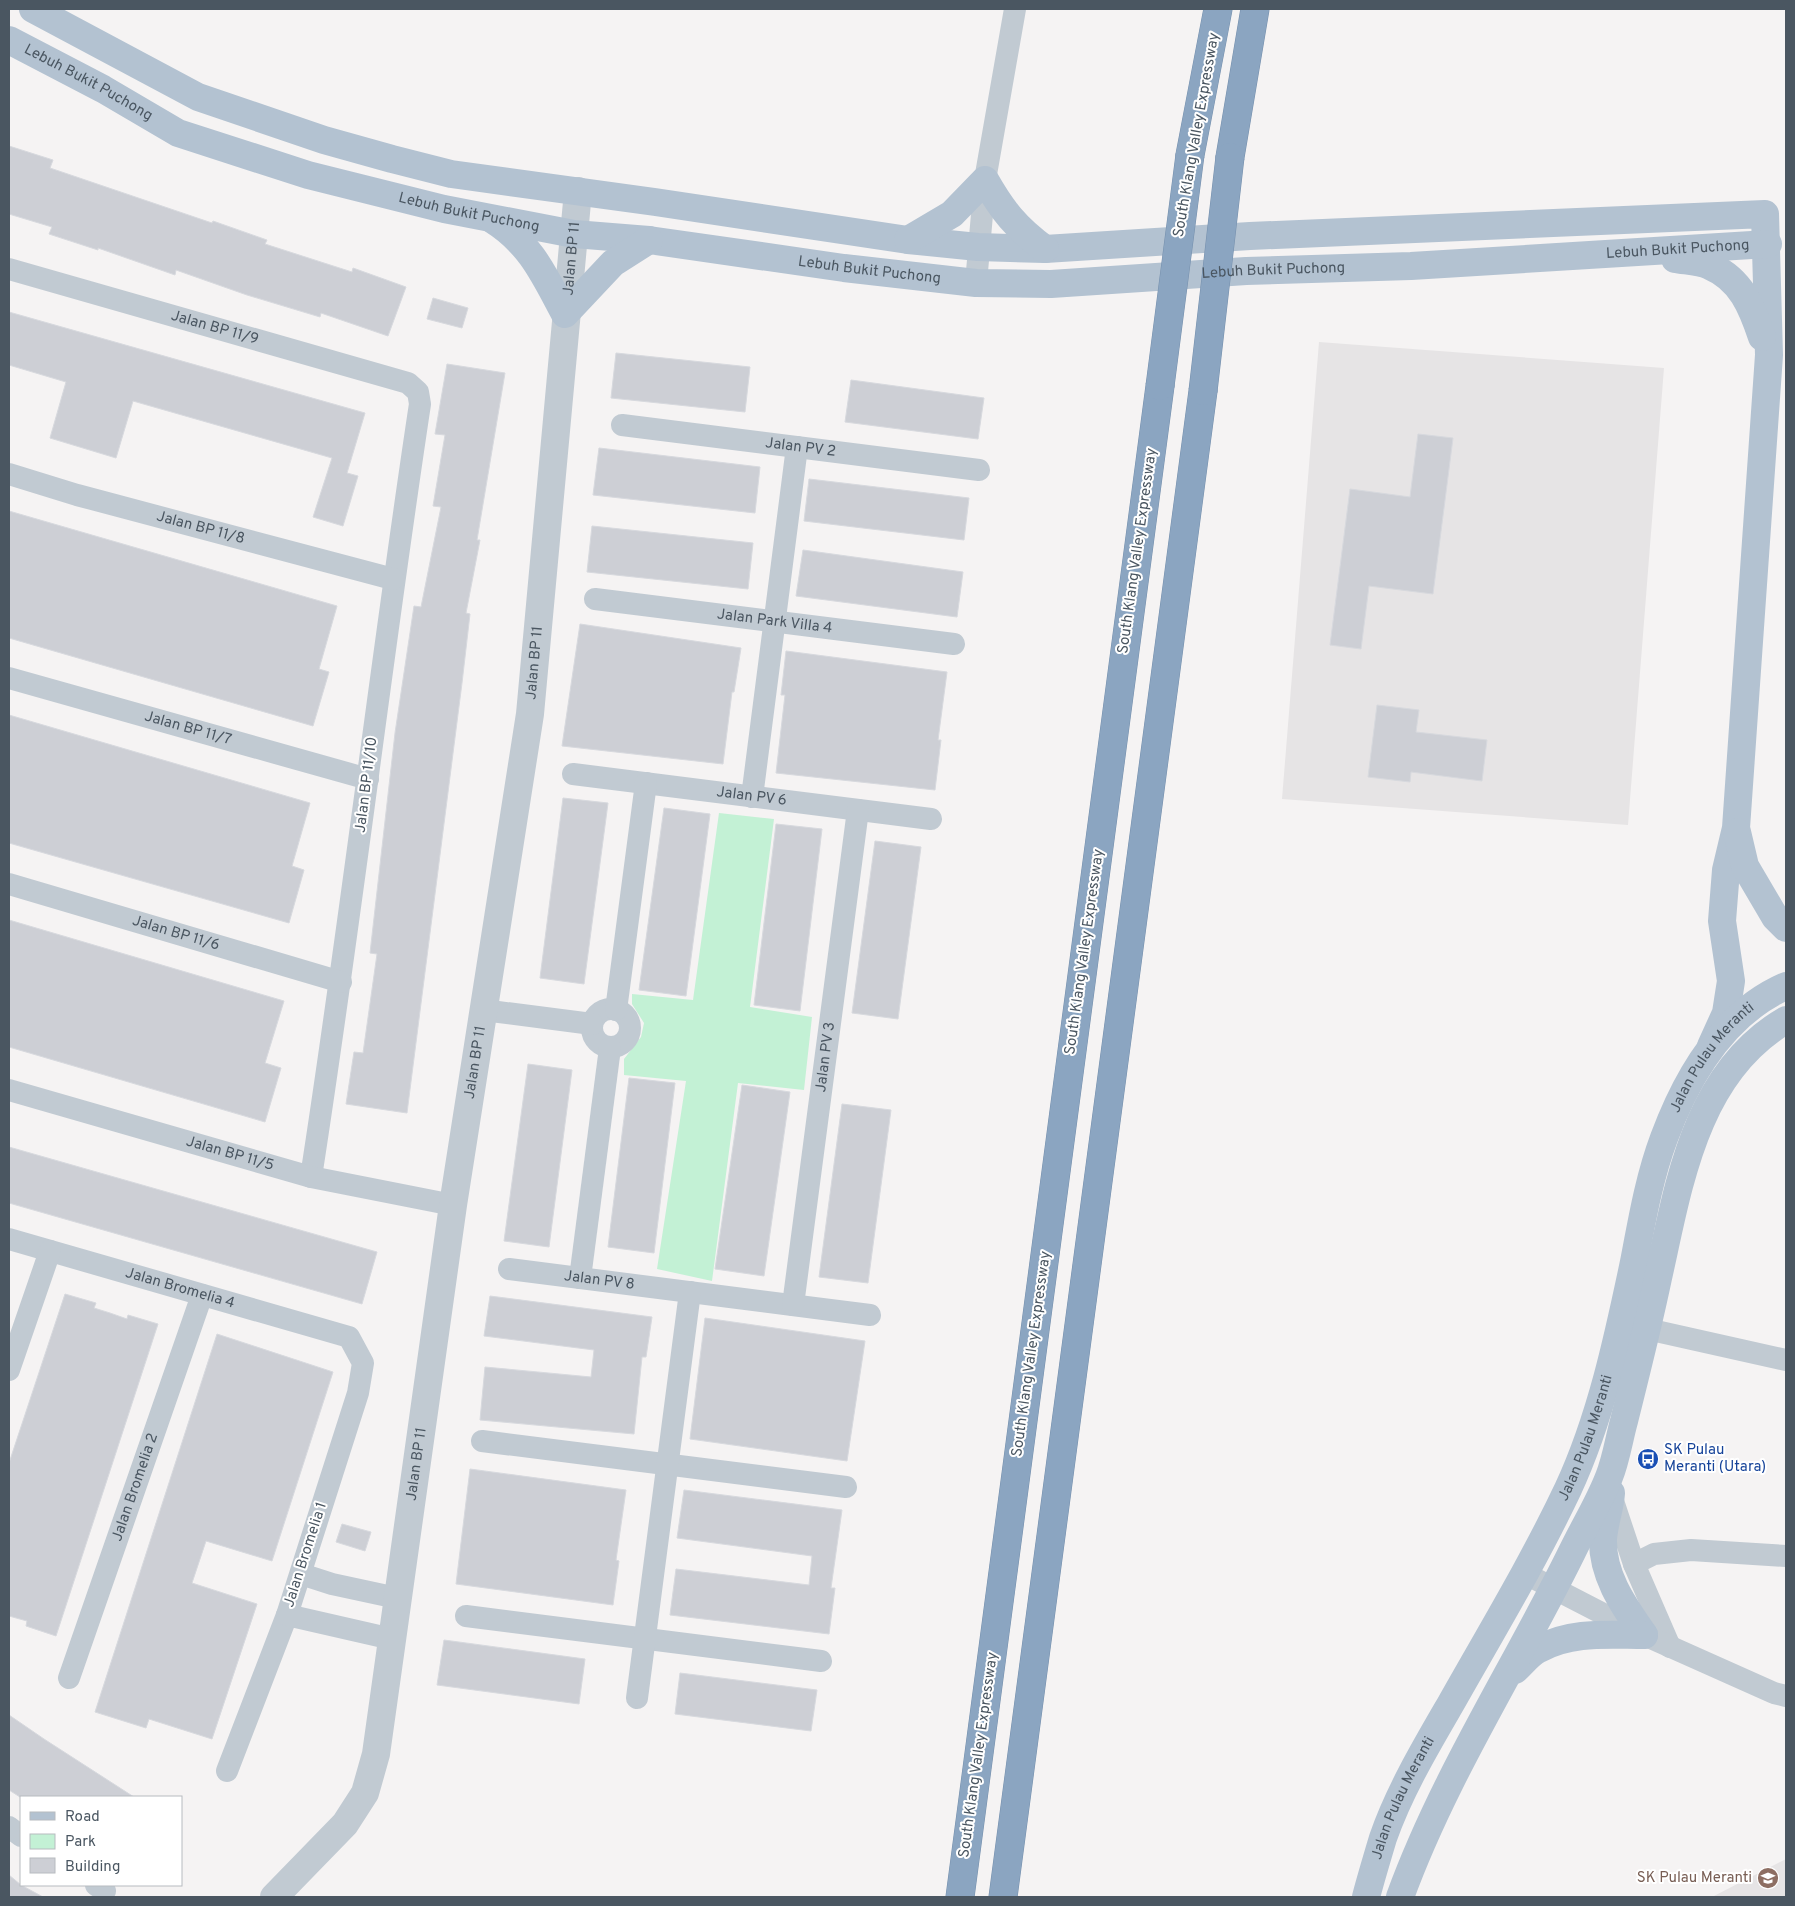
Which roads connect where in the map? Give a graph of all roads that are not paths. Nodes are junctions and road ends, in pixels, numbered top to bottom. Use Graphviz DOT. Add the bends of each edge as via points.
graph roads {
  1 [pos="32,9"];
  2 [pos="1015,9"];
  3 [pos="1218,9"];
  4 [pos="1254,9"];
  5 [pos="9,40"];
  6 [pos="985,180"];
  7 [pos="578,191"];
  8 [pos="488,216"];
  9 [pos="574,234"];
  10 [pos="649,240"];
  11 [pos="908,240"];
  12 [pos="1768,244"];
  13 [pos="978,247"];
  14 [pos="1045,249"];
  15 [pos="1642,253"];
  16 [pos="9,269"];
  17 [pos="976,283"];
  18 [pos="565,314"];
  19 [pos="1769,354"];
  20 [pos="418,392"];
  21 [pos="622,425"];
  22 [pos="797,447"];
  23 [pos="979,470"];
  24 [pos="9,474"];
  25 [pos="393,579"];
  26 [pos="595,599"];
  27 [pos="774,622"];
  28 [pos="954,644"];
  29 [pos="9,678"];
  30 [pos="573,774"];
  31 [pos="368,779"];
  32 [pos="646,784"];
  33 [pos="752,797"];
  34 [pos="858,810"];
  35 [pos="931,819"];
  36 [pos="1736,828"];
  37 [pos="9,884"];
  38 [pos="1786,928"];
  39 [pos="341,982"];
  40 [pos="1786,986"];
  41 [pos="483,1010"];
  42 [pos="616,1010"];
  43 [pos="1786,1020"];
  44 [pos="592,1024"];
  45 [pos="1711,1046"];
  46 [pos="610,1048"];
  47 [pos="9,1090"];
  48 [pos="311,1177"];
  49 [pos="453,1205"];
  50 [pos="9,1239"];
  51 [pos="50,1251"];
  52 [pos="509,1270"];
  53 [pos="580,1278"];
  54 [pos="690,1292"];
  55 [pos="202,1295"];
  56 [pos="793,1305"];
  57 [pos="870,1315"];
  58 [pos="1647,1329"];
  59 [pos="349,1337"];
  60 [pos="1786,1360"];
  61 [pos="9,1370"];
  62 [pos="482,1441"];
  63 [pos="667,1464"];
  64 [pos="1610,1486"];
  65 [pos="846,1487"];
  66 [pos="1786,1556"];
  67 [pos="1634,1564"];
  68 [pos="1524,1573"];
  69 [pos="301,1574"];
  70 [pos="1554,1590"];
  71 [pos="397,1598"];
  72 [pos="287,1614"];
  73 [pos="466,1616"];
  74 [pos="1644,1635"];
  75 [pos="392,1639"];
  76 [pos="644,1639"];
  77 [pos="1670,1647"];
  78 [pos="821,1661"];
  79 [pos="69,1678"];
  80 [pos="1505,1679"];
  81 [pos="1786,1696"];
  82 [pos="637,1698"];
  83 [pos="227,1771"];
  84 [pos="9,1827"];
  85 [pos="20,1835"];
  86 [pos="274,1897"];
  87 [pos="960,1897"];
  88 [pos="1003,1897"];
  89 [pos="1366,1897"];
  90 [pos="1400,1897"];
  1 -- 7 [label="main road, Lebuh Bukit Puchong" via="198,97 297,131 451,174"];
  2 -- 6 [label="street"];
  3 -- 87 [label="highway, South Klang Valley Expressway, bridge" via="1190,156"];
  4 -- 88 [label="highway, bridge" via="1230,156 1203,391"];
  5 -- 8 [label="main road, Lebuh Bukit Puchong" via="103,88 178,133 308,175 444,209"];
  6 -- 11 [label="main road" via="952,214"];
  6 -- 13 [label="street"];
  6 -- 14 [label="main road" via="1000,208"];
  7 -- 9 [label="street, Jalan BP 11"];
  7 -- 11 [label="main road, Lebuh Bukit Puchong"];
  8 -- 9 [label="main road, Lebuh Bukit Puchong"];
  8 -- 18 [label="main road" via="512,232 530,252"];
  9 -- 10 [label="main road, Lebuh Bukit Puchong"];
  9 -- 18 [label="street, Jalan BP 11"];
  10 -- 17 [label="main road, Lebuh Bukit Puchong"];
  10 -- 18 [label="main road" via="613,263"];
  11 -- 13 [label="main road, Lebuh Bukit Puchong"];
  12 -- 14 [label="main road, Lebuh Bukit Puchong" via="1766,214 1250,236"];
  12 -- 15 [label="main road, Lebuh Bukit Puchong"];
  12 -- 19 [label="main road"];
  13 -- 14 [label="main road, Lebuh Bukit Puchong"];
  13 -- 17 [label="street"];
  15 -- 17 [label="main road, Lebuh Bukit Puchong" via="1246,271 1051,284"];
  15 -- 19 [label="main road" via="1710,265 1734,281 1750,302"];
  16 -- 20 [label="street, Jalan BP 11/9" via="408,383"];
  18 -- 41 [label="street, Jalan BP 11" via="530,714"];
  19 -- 36 [label="main road"];
  20 -- 25 [label="street, Jalan BP 11/10" via="420,404"];
  21 -- 22 [label="street, Jalan PV 2"];
  22 -- 23 [label="street, Jalan PV 2"];
  22 -- 27 [label="street"];
  24 -- 25 [label="street, Jalan BP 11/8" via="87,498"];
  25 -- 31 [label="street, Jalan BP 11/10"];
  26 -- 27 [label="street, Jalan Park Villa 4"];
  27 -- 28 [label="street, Jalan Park Villa 4"];
  27 -- 33 [label="street"];
  29 -- 31 [label="street, Jalan BP 11/7"];
  30 -- 32 [label="street, Jalan PV 6"];
  31 -- 39 [label="street, Jalan BP 11/10"];
  32 -- 33 [label="street, Jalan PV 6"];
  32 -- 42 [label="street"];
  33 -- 34 [label="street, Jalan PV 6"];
  34 -- 35 [label="street, Jalan PV 6"];
  34 -- 56 [label="street, Jalan PV 3"];
  36 -- 38 [label="main road" via="1745,866 1775,917"];
  36 -- 45 [label="main road" via="1726,870 1722,921 1731,981 1726,1014"];
  37 -- 39 [label="street, Jalan BP 11/6"];
  39 -- 48 [label="street, Jalan BP 11/10"];
  40 -- 45 [label="main road, Jalan Pulau Meranti" via="1769,993"];
  41 -- 44 [label="street"];
  41 -- 49 [label="street, Jalan BP 11"];
  42 -- 44 [label="street" via="604,1010"];
  42 -- 46 [label="street" via="627,1016 631,1028 622,1044"];
  43 -- 58 [label="main road, Jalan Pulau Meranti" via="1749,1046 1718,1087 1694,1134 1679,1185"];
  44 -- 46 [label="street" via="595,1040"];
  45 -- 68 [label="main road, Jalan Pulau Meranti" via="1691,1078 1664,1137 1651,1180 1620,1329 1591,1433 1568,1488"];
  46 -- 53 [label="street"];
  47 -- 48 [label="street, Jalan BP 11/5"];
  48 -- 49 [label="street, Jalan BP 11/5"];
  49 -- 71 [label="street, Jalan BP 11"];
  50 -- 51 [label="street, Jalan Bromelia 4"];
  51 -- 55 [label="street, Jalan Bromelia 4"];
  51 -- 61 [label="street"];
  52 -- 53 [label="street, Jalan PV 8"];
  53 -- 54 [label="street, Jalan PV 8"];
  54 -- 56 [label="street, Jalan PV 8"];
  54 -- 63 [label="street"];
  55 -- 59 [label="street, Jalan Bromelia 4"];
  55 -- 79 [label="street, Jalan Bromelia 2"];
  56 -- 57 [label="street, Jalan PV 8"];
  58 -- 60 [label="street"];
  58 -- 64 [label="main road, Jalan Pulau Meranti"];
  59 -- 69 [label="street, Jalan Bromelia 1" via="363,1363 358,1393"];
  62 -- 63 [label="street"];
  63 -- 65 [label="street"];
  63 -- 76 [label="street"];
  64 -- 67 [label="street"];
  64 -- 70 [label="main road, Jalan Pulau Meranti"];
  64 -- 74 [label="main road" via="1603,1538 1604,1563 1619,1598"];
  66 -- 67 [label="street" via="1691,1550 1654,1554"];
  67 -- 77 [label="street"];
  68 -- 70 [label="street"];
  68 -- 89 [label="main road, Jalan Pulau Meranti" via="1419,1758 1384,1836"];
  69 -- 71 [label="street"];
  69 -- 72 [label="street, Jalan Bromelia 1"];
  70 -- 74 [label="street"];
  70 -- 80 [label="main road, Jalan Pulau Meranti"];
  71 -- 75 [label="street, Jalan BP 11"];
  72 -- 75 [label="street"];
  72 -- 83 [label="street, Jalan Bromelia 1"];
  73 -- 76 [label="street"];
  74 -- 77 [label="street"];
  74 -- 80 [label="main road" via="1590,1634 1562,1640 1538,1649"];
  75 -- 86 [label="street, Jalan BP 11" via="376,1754 365,1793 346,1824"];
  76 -- 78 [label="street"];
  76 -- 82 [label="street"];
  77 -- 81 [label="street"];
  80 -- 90 [label="main road, Jalan Pulau Meranti" via="1418,1847"];
  84 -- 85 [label="street"];
}
